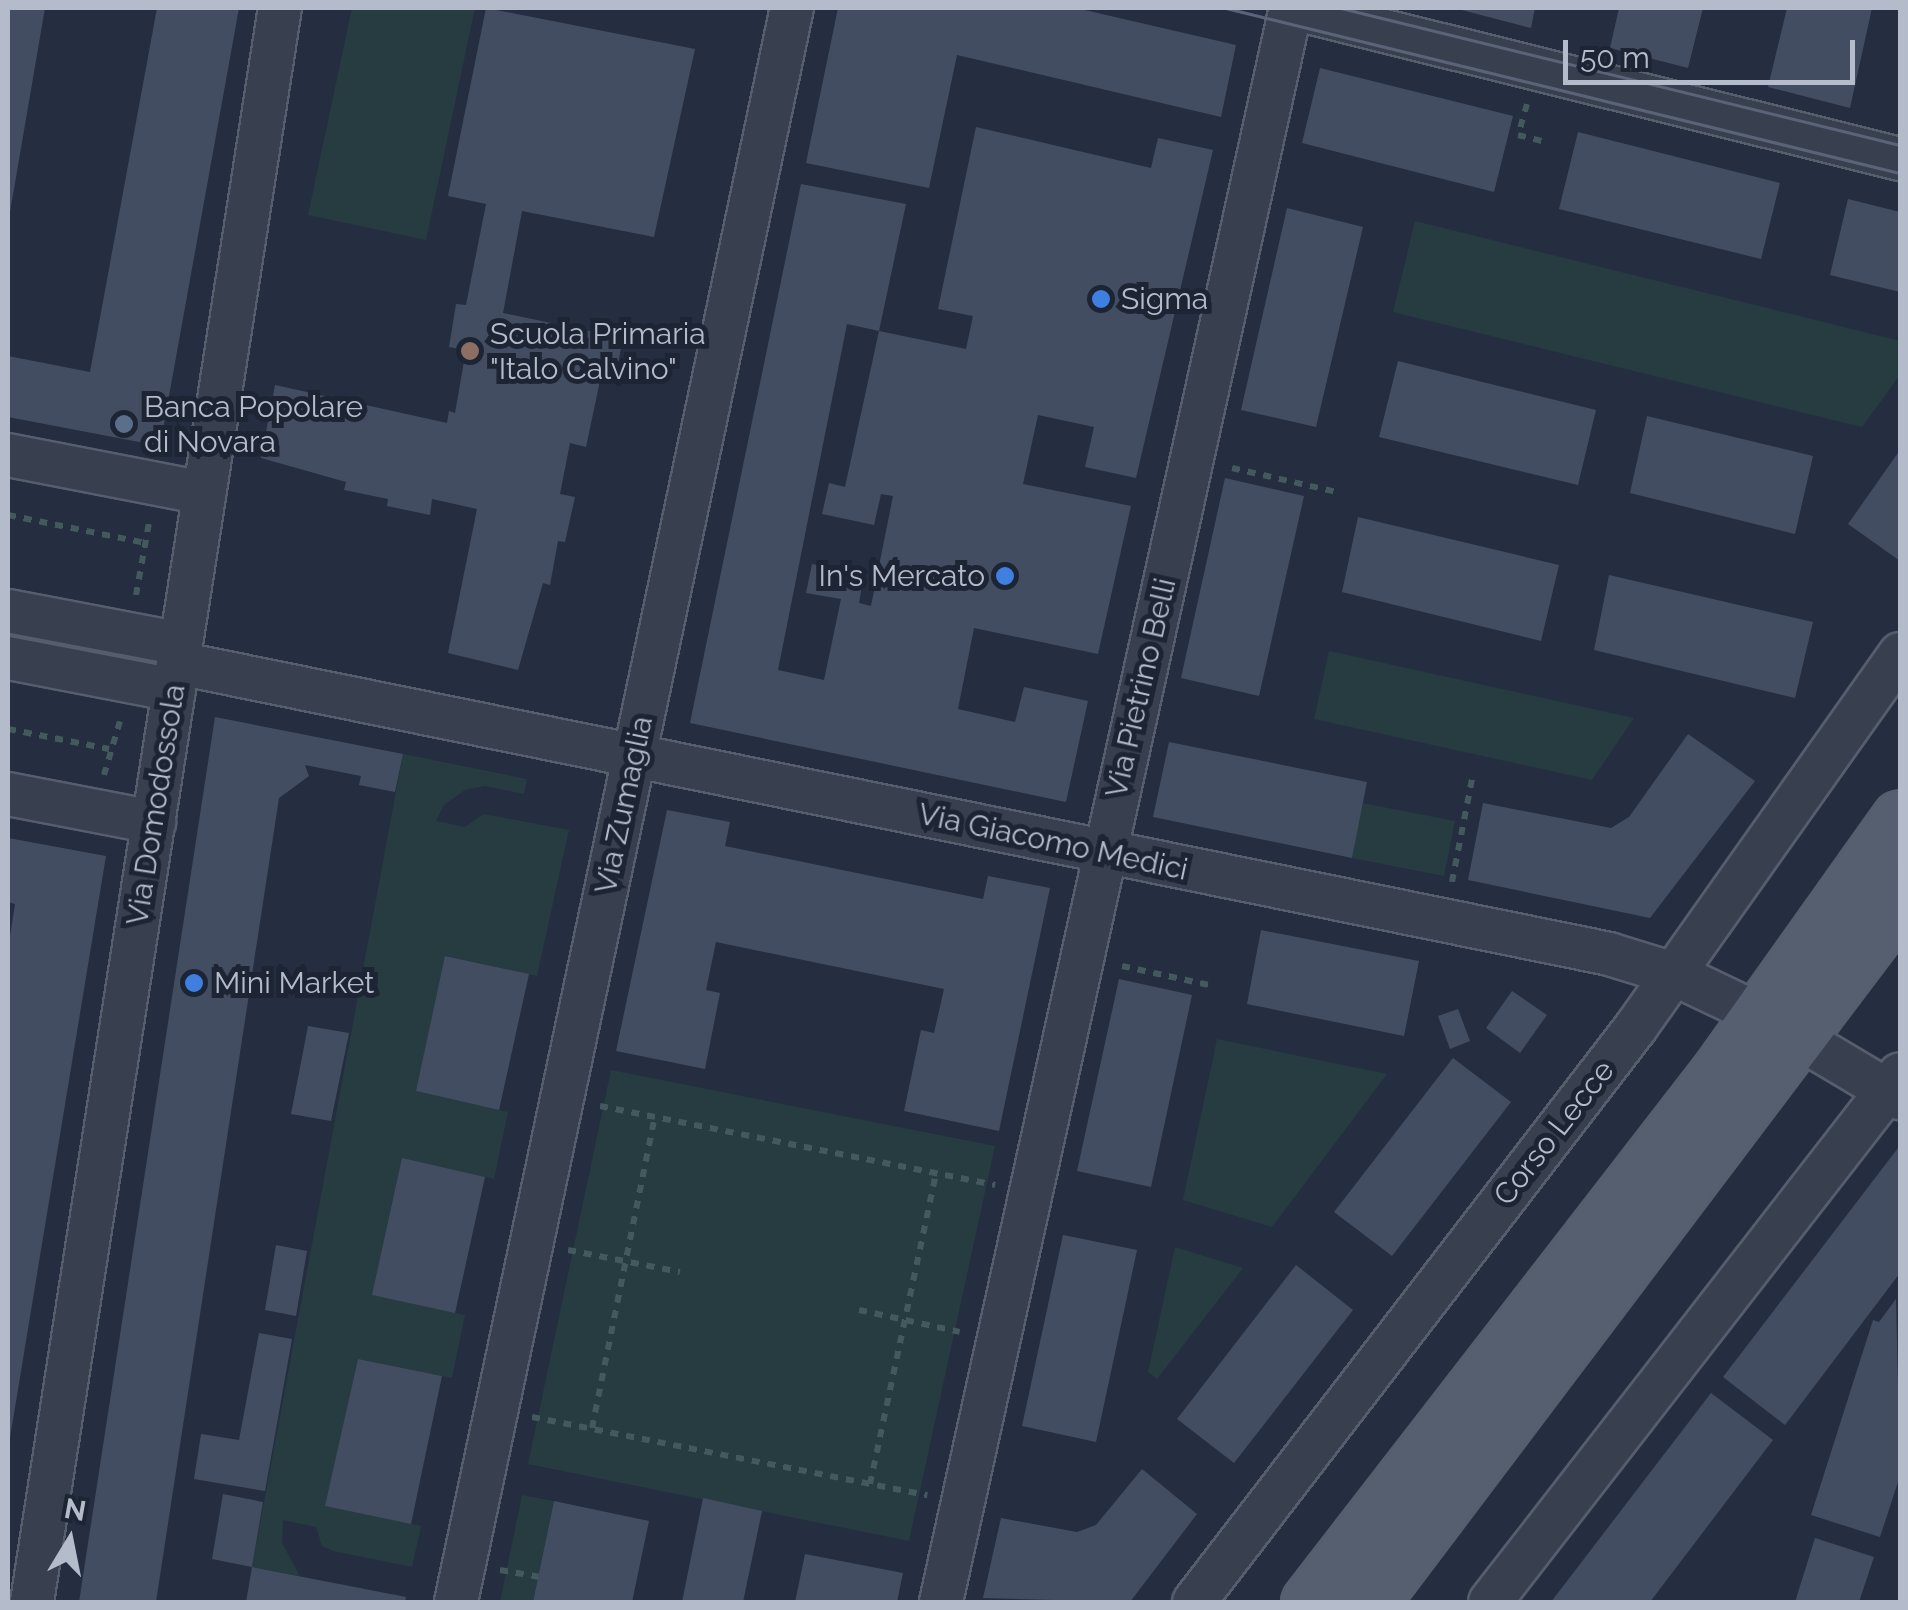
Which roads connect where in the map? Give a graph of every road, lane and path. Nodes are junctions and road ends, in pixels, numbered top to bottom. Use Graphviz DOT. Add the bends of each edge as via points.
graph roads {
  1 [pos="280,8"];
  2 [pos="792,8"];
  3 [pos="1292,8"];
  4 [pos="1900,159"];
  5 [pos="8,455"];
  6 [pos="1192,458"];
  7 [pos="156,484"];
  8 [pos="1337,492"];
  9 [pos="204,493"];
  10 [pos="8,516"];
  11 [pos="146,542"];
  12 [pos="8,611"];
  13 [pos="128,635"];
  14 [pos="1900,654"];
  15 [pos="8,658"];
  16 [pos="167,670"];
  17 [pos="8,729"];
  18 [pos="109,749"];
  19 [pos="635,756"];
  20 [pos="1473,774"];
  21 [pos="8,794"];
  22 [pos="97,811"];
  23 [pos="1900,818"];
  24 [pos="154,822"];
  25 [pos="1104,853"];
  26 [pos="1900,900"];
  27 [pos="1444,922"];
  28 [pos="1082,958"];
  29 [pos="1674,974"];
  30 [pos="1209,984"];
  31 [pos="1780,1027"];
  32 [pos="1897,1087"];
  33 [pos="563,1098"];
  34 [pos="655,1116"];
  35 [pos="936,1173"];
  36 [pos="1031,1192"];
  37 [pos="532,1244"];
  38 [pos="625,1261"];
  39 [pos="680,1272"];
  40 [pos="858,1310"];
  41 [pos="904,1320"];
  42 [pos="998,1340"];
  43 [pos="496,1410"];
  44 [pos="592,1428"];
  45 [pos="870,1484"];
  46 [pos="962,1503"];
  47 [pos="32,1602"];
  48 [pos="456,1602"];
  49 [pos="941,1602"];
  50 [pos="1194,1602"];
  51 [pos="1310,1602"];
  52 [pos="1370,1602"];
  53 [pos="1490,1602"];
  1 -- 9 [label="street, Via Domodossola"];
  2 -- 19 [label="street, Via Zumaglia"];
  3 -- 4 [label="street"];
  3 -- 6 [label="street, Via Pietrino Belli"];
  5 -- 7 [label="street"];
  6 -- 8 [label="path"];
  6 -- 25 [label="street, Via Pietrino Belli"];
  7 -- 9 [label="street"];
  7 -- 11 [label="path"];
  9 -- 16 [label="street, Via Domodossola"];
  10 -- 11 [label="path"];
  11 -- 13 [label="path"];
  12 -- 13 [label="street, Via Giacomo Medici"];
  13 -- 16 [label="street, Via Giacomo Medici"];
  14 -- 29 [label="street, Corso Lecce"];
  15 -- 16 [label="street, Via Giacomo Medici"];
  16 -- 18 [label="path"];
  16 -- 19 [label="street, Via Giacomo Medici"];
  16 -- 24 [label="street, Via Domodossola"];
  17 -- 18 [label="path"];
  18 -- 22 [label="path"];
  19 -- 25 [label="street, Via Giacomo Medici"];
  19 -- 33 [label="street, Via Zumaglia"];
  20 -- 27 [label="path"];
  21 -- 22 [label="street"];
  22 -- 24 [label="street"];
  23 -- 31 [label="main road"];
  24 -- 47 [label="street, Via Domodossola"];
  25 -- 27 [label="street, Via Giacomo Medici"];
  25 -- 28 [label="street, Via Pietrino Belli"];
  26 -- 31 [label="main road"];
  27 -- 29 [label="street, Via Giacomo Medici" via="1609,954"];
  28 -- 30 [label="path"];
  28 -- 36 [label="street, Via Pietrino Belli"];
  29 -- 31 [label="street, Via Giacomo Medici"];
  29 -- 50 [label="street, Corso Lecce"];
  31 -- 32 [label="street, Via Giacomo Medici"];
  31 -- 51 [label="main road"];
  31 -- 52 [label="main road"];
  32 -- 53 [label="street"];
  33 -- 34 [label="path"];
  33 -- 37 [label="street, Via Zumaglia"];
  34 -- 35 [label="path"];
  34 -- 38 [label="path"];
  35 -- 36 [label="path"];
  35 -- 41 [label="path"];
  36 -- 42 [label="street, Via Pietrino Belli"];
  37 -- 38 [label="path"];
  37 -- 43 [label="street, Via Zumaglia"];
  38 -- 39 [label="path"];
  38 -- 44 [label="path"];
  40 -- 41 [label="path"];
  41 -- 42 [label="path"];
  41 -- 45 [label="path"];
  42 -- 46 [label="street, Via Pietrino Belli"];
  43 -- 44 [label="path"];
  43 -- 48 [label="street, Via Zumaglia"];
  44 -- 45 [label="path"];
  45 -- 46 [label="path"];
  46 -- 49 [label="street, Via Pietrino Belli"];
}
